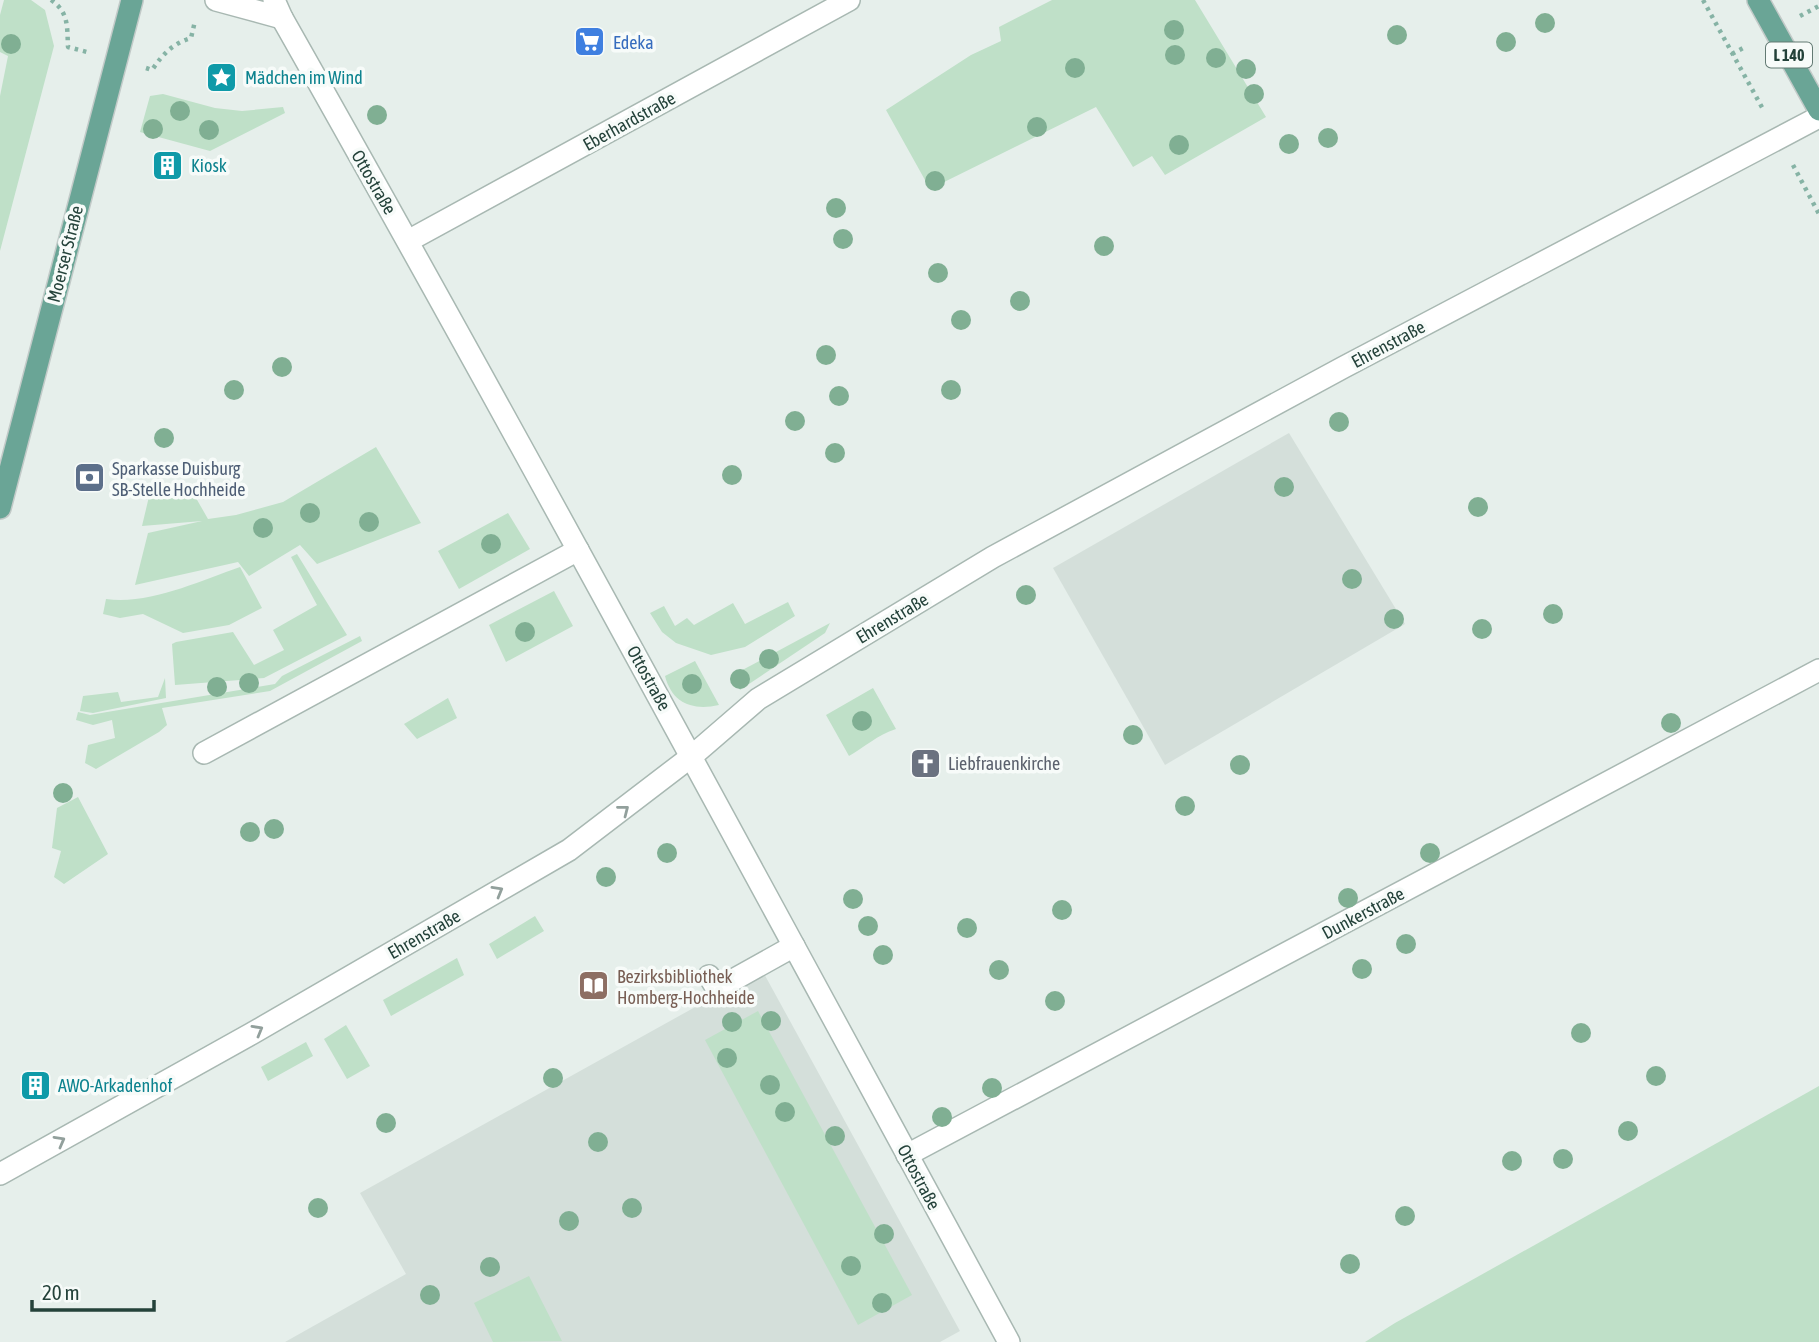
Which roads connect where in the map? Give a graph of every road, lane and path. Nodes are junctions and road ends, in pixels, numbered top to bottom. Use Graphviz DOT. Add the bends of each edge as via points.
graph roads {
  1 [pos="51,0"];
  2 [pos="132,0"];
  3 [pos="215,0"];
  4 [pos="849,0"];
  5 [pos="1703,0"];
  6 [pos="1758,0"];
  7 [pos="278,9"];
  8 [pos="191,38"];
  9 [pos="68,47"];
  10 [pos="152,69"];
  11 [pos="1819,110"];
  12 [pos="1819,117"];
  13 [pos="1779,140"];
  14 [pos="1819,214"];
  15 [pos="408,241"];
  16 [pos="0,508"];
  17 [pos="578,550"];
  18 [pos="1819,670"];
  19 [pos="204,753"];
  20 [pos="692,756"];
  21 [pos="794,946"];
  22 [pos="709,976"];
  23 [pos="907,1155"];
  24 [pos="0,1174"];
  25 [pos="1009,1342"];
  1 -- 9 [label="path" via="62,7"];
  2 -- 16 [label="main road, Moerser Straße"];
  3 -- 7 [label="street, Ottostraße"];
  4 -- 15 [label="street, Eberhardstraße"];
  5 -- 13 [label="path"];
  6 -- 11 [label="main road, L 140"];
  7 -- 15 [label="street, Ottostraße"];
  8 -- 10 [label="path" via="177,42"];
  12 -- 13 [label="street, Ehrenstraße"];
  13 -- 14 [label="path"];
  13 -- 20 [label="street, Ehrenstraße" via="993,556 758,699"];
  15 -- 17 [label="street, Ottostraße"];
  17 -- 19 [label="street"];
  17 -- 20 [label="street, Ottostraße"];
  18 -- 23 [label="street, Dunkerstraße"];
  20 -- 21 [label="street, Ottostraße"];
  24 -- 20 [label="street, Ehrenstraße, one-way" via="569,850"];
  21 -- 22 [label="street" via="717,989"];
  21 -- 23 [label="street, Ottostraße"];
  23 -- 25 [label="street, Ottostraße"];
}
